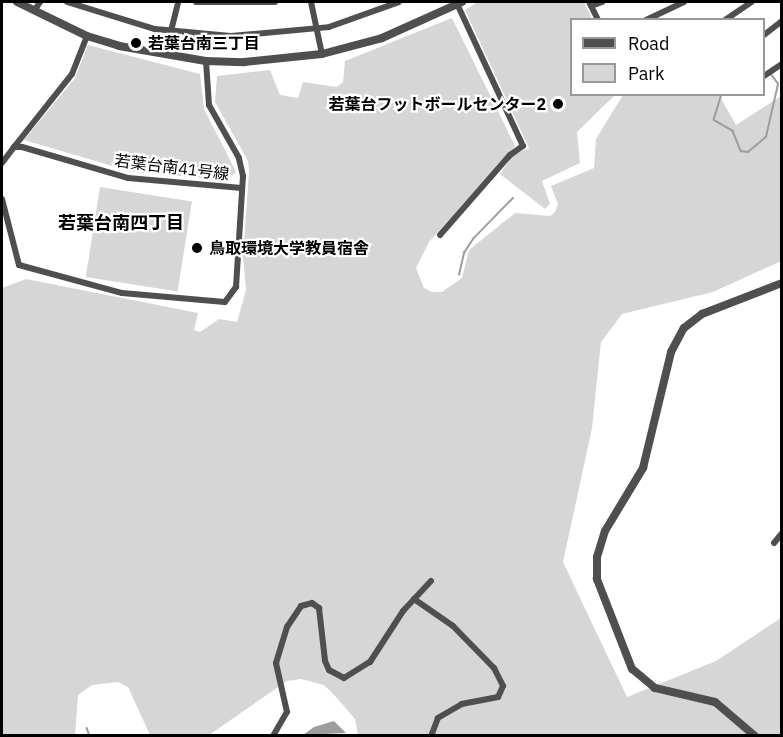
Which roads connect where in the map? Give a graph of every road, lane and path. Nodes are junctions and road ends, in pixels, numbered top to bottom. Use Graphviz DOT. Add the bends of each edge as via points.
graph roads {
  1 [pos="16,2"];
  2 [pos="40,2"];
  3 [pos="68,2"];
  4 [pos="178,2"];
  5 [pos="196,2"];
  6 [pos="275,2"];
  7 [pos="311,2"];
  8 [pos="399,2"];
  9 [pos="461,2"];
  10 [pos="603,2"];
  11 [pos="684,2"];
  12 [pos="749,2"];
  13 [pos="590,4"];
  14 [pos="34,11"];
  15 [pos="597,18"];
  16 [pos="650,18"];
  17 [pos="728,18"];
  18 [pos="782,21"];
  19 [pos="317,29"];
  20 [pos="171,32"];
  21 [pos="765,34"];
  22 [pos="87,36"];
  23 [pos="322,54"];
  24 [pos="207,62"];
  25 [pos="782,64"];
  26 [pos="765,75"];
  27 [pos="14,147"];
  28 [pos="2,163"];
  29 [pos="242,188"];
  30 [pos="2,199"];
  31 [pos="440,234"];
  32 [pos="782,283"];
  33 [pos="782,533"];
  34 [pos="774,543"];
  35 [pos="431,581"];
  36 [pos="414,599"];
  37 [pos="273,735"];
  38 [pos="431,735"];
  39 [pos="755,735"];
  1 -- 14 [label="street"];
  2 -- 14 [label="street"];
  3 -- 20 [label="street" via="127,23"];
  4 -- 20 [label="street"];
  5 -- 6 [label="street"];
  7 -- 19 [label="street"];
  8 -- 19 [label="street"];
  9 -- 23 [label="street" via="382,38"];
  9 -- 31 [label="street" via="523,146"];
  10 -- 13 [label="street"];
  11 -- 16 [label="street"];
  12 -- 17 [label="street"];
  13 -- 15 [label="street"];
  14 -- 22 [label="street"];
  18 -- 21 [label="street"];
  19 -- 20 [label="street" via="231,36"];
  19 -- 23 [label="street"];
  22 -- 24 [label="street"];
  22 -- 27 [label="street" via="72,74"];
  23 -- 24 [label="street"];
  24 -- 29 [label="street, 若葉台南41号線" via="209,105 239,158"];
  25 -- 26 [label="street"];
  27 -- 28 [label="street"];
  27 -- 29 [label="street, 若葉台南41号線" via="128,178"];
  29 -- 30 [label="street, 若葉台南41号線" via="236,287 225,302 212,303 122,293 20,266"];
  32 -- 39 [label="street" via="702,314 684,328 670,352 643,468 604,531 597,557 597,579 632,669 655,688 715,702"];
  33 -- 34 [label="street"];
  35 -- 36 [label="street"];
  36 -- 37 [label="street" via="378,653 345,678 329,670 325,661 319,608 312,603 301,606 287,627 276,663 287,712"];
  36 -- 38 [label="street" via="453,626 494,668 503,686 498,698 462,704 438,718"];
}
